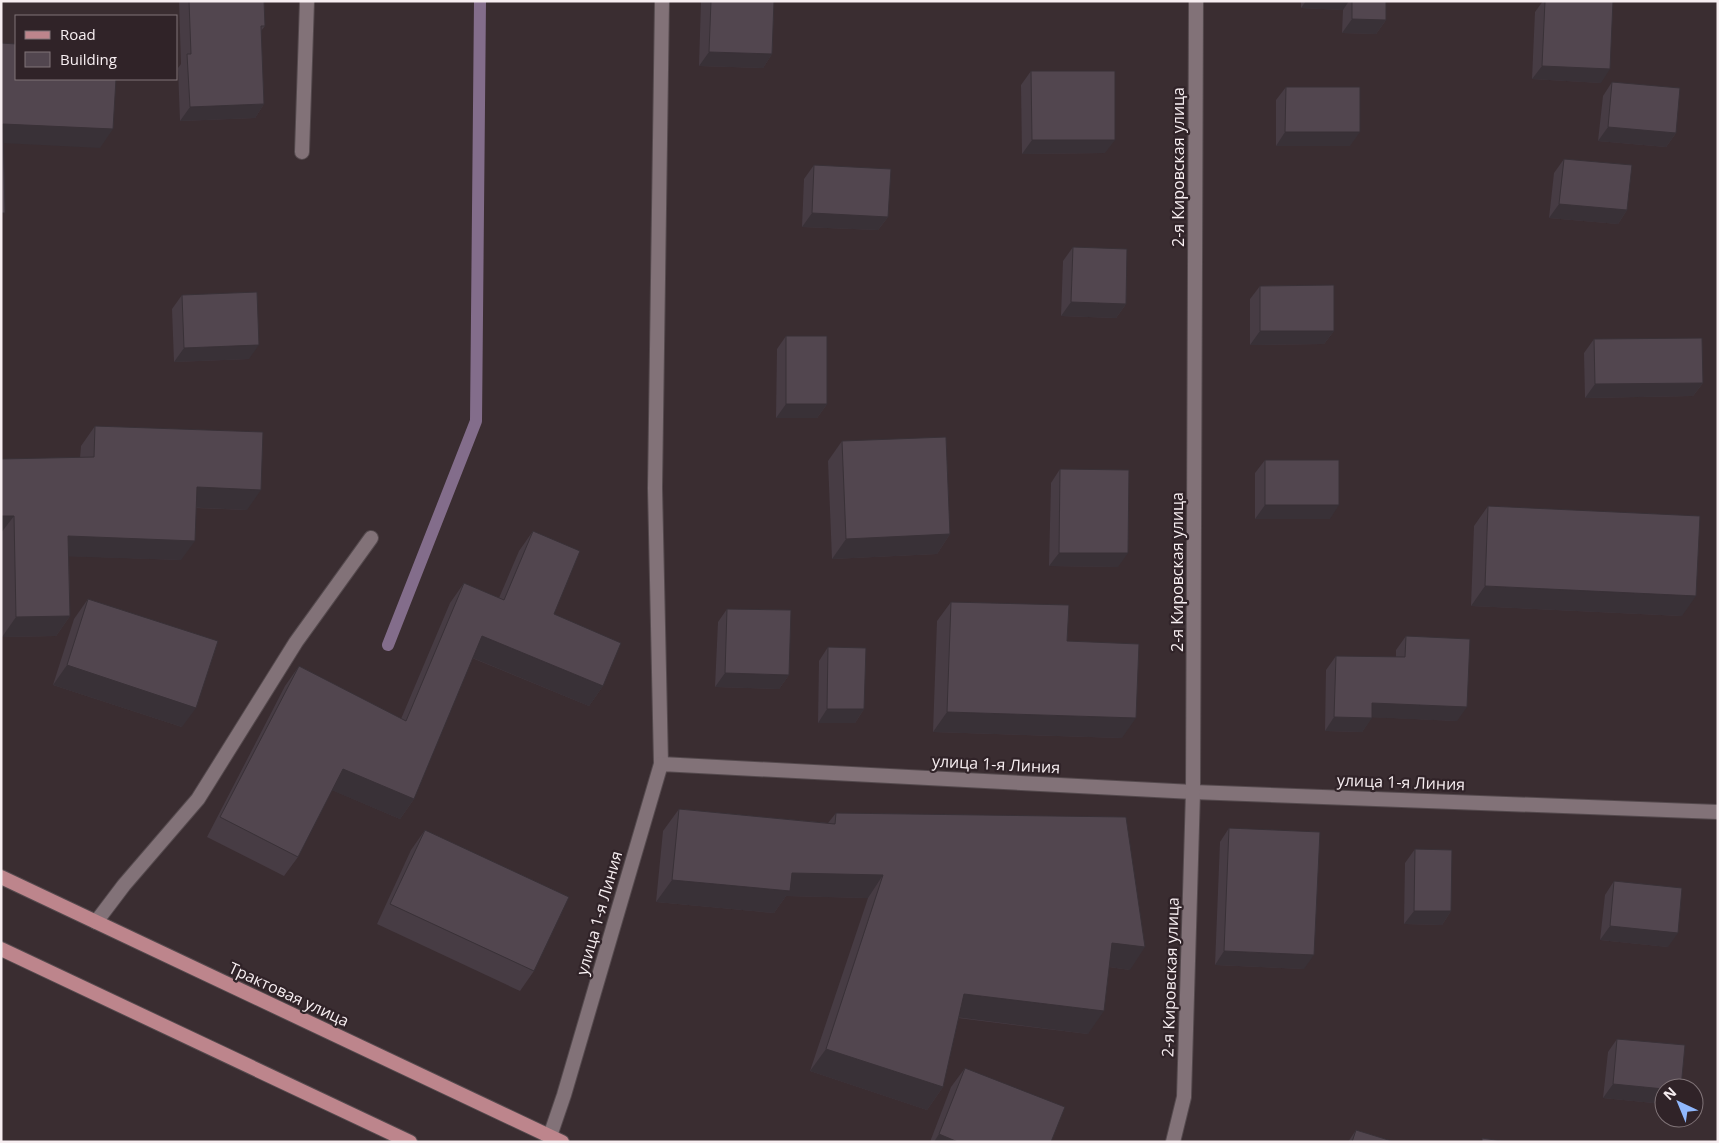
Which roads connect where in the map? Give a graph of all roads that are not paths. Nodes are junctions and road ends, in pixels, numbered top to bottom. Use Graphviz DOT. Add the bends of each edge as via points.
graph roads {
  1 [pos="308,1"];
  2 [pos="662,1"];
  3 [pos="1196,1"];
  4 [pos="302,152"];
  5 [pos="371,538"];
  6 [pos="662,764"];
  7 [pos="1194,792"];
  8 [pos="1718,812"];
  9 [pos="1,877"];
  10 [pos="96,922"];
  11 [pos="1,949"];
  12 [pos="556,1139"];
  13 [pos="410,1142"];
  14 [pos="1173,1142"];
  1 -- 4 [label="street"];
  2 -- 6 [label="street" via="655,488"];
  3 -- 7 [label="street, 2-я Кировская улица"];
  5 -- 10 [label="street" via="296,642 198,799"];
  6 -- 7 [label="street, улица 1-я Линия"];
  6 -- 12 [label="street, улица 1-я Линия" via="564,1095"];
  7 -- 8 [label="street, улица 1-я Линия"];
  7 -- 14 [label="street, 2-я Кировская улица" via="1184,1096"];
  9 -- 10 [label="main road, Трактовая улица"];
  10 -- 12 [label="main road, Трактовая улица"];
  11 -- 13 [label="main road"];
}
